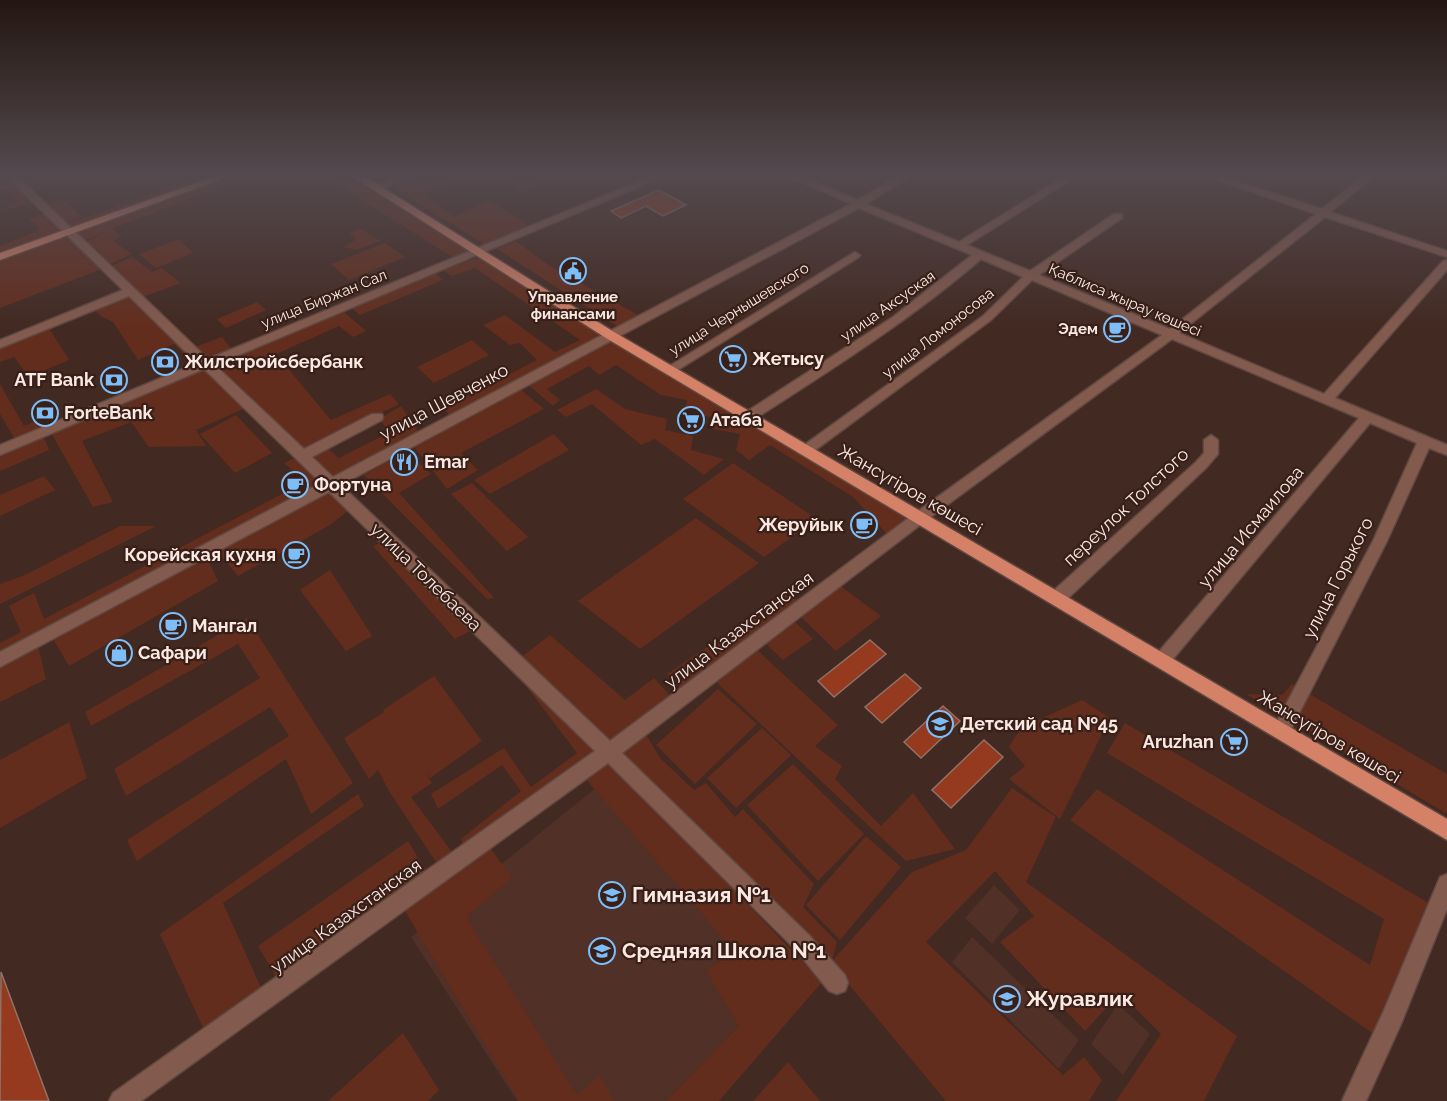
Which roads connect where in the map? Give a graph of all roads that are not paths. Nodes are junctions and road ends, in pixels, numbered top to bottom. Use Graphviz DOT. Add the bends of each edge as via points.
graph roads {
  1 [pos="65,227"];
  2 [pos="83,227"];
  3 [pos="439,227"];
  4 [pos="539,227"];
  5 [pos="814,227"];
  6 [pos="913,227"];
  7 [pos="989,227"];
  8 [pos="1101,227"];
  9 [pos="1306,227"];
  10 [pos="1364,227"];
  11 [pos="70,232"];
  12 [pos="959,246"];
  13 [pos="479,253"];
  14 [pos="1447,254"];
  15 [pos="855,255"];
  16 [pos="980,255"];
  17 [pos="0,257"];
  18 [pos="1447,263"];
  19 [pos="1030,276"];
  20 [pos="131,291"];
  21 [pos="610,335"];
  22 [pos="1170,335"];
  23 [pos="0,344"];
  24 [pos="206,363"];
  25 [pos="669,370"];
  26 [pos="1326,400"];
  27 [pos="377,417"];
  28 [pos="748,417"];
  29 [pos="1368,417"];
  30 [pos="1211,440"];
  31 [pos="1425,441"];
  32 [pos="0,450"];
  33 [pos="1447,450"];
  34 [pos="805,451"];
  35 [pos="302,456"];
  36 [pos="332,485"];
  37 [pos="919,518"];
  38 [pos="1057,598"];
  39 [pos="0,660"];
  40 [pos="1162,660"];
  41 [pos="1281,731"];
  42 [pos="609,752"];
  43 [pos="1447,830"];
  44 [pos="1447,884"];
  45 [pos="837,983"];
  46 [pos="121,1101"];
  47 [pos="1354,1101"];
  1 -- 11 [label="street, улица Толебаева"];
  2 -- 11 [label="main road"];
  3 -- 13 [label="main road, Жансүгіров көшесі"];
  4 -- 13 [label="street, улица Биржан Сал"];
  5 -- 21 [label="street, улица Шевченко"];
  6 -- 12 [label="street, Қаблиса жырау көшесі"];
  7 -- 12 [label="street"];
  8 -- 19 [label="street, улица Ломоносова"];
  9 -- 22 [label="street, улица Казахстанская"];
  10 -- 14 [label="street"];
  11 -- 17 [label="main road"];
  11 -- 20 [label="street, улица Толебаева"];
  12 -- 16 [label="street, Қаблиса жырау көшесі"];
  13 -- 21 [label="main road, Жансүгіров көшесі"];
  13 -- 24 [label="street, улица Биржан Сал"];
  15 -- 25 [label="street, улица Чернышевского"];
  16 -- 19 [label="street, Қаблиса жырау көшесі"];
  16 -- 28 [label="street, улица Аксуская" via="908,314"];
  18 -- 26 [label="street"];
  19 -- 22 [label="street, Қаблиса жырау көшесі"];
  19 -- 34 [label="street, улица Ломоносова" via="987,318"];
  20 -- 23 [label="street"];
  20 -- 24 [label="street, улица Толебаева"];
  21 -- 25 [label="main road, Жансүгіров көшесі"];
  21 -- 36 [label="street, улица Шевченко"];
  22 -- 26 [label="street, Қаблиса жырау көшесі"];
  22 -- 37 [label="street, улица Казахстанская"];
  24 -- 32 [label="street, улица Биржан Сал"];
  24 -- 35 [label="street, улица Толебаева"];
  25 -- 28 [label="main road, Жансүгіров көшесі"];
  26 -- 29 [label="street, Қаблиса жырау көшесі"];
  27 -- 35 [label="street"];
  28 -- 34 [label="main road, Жансүгіров көшесі"];
  29 -- 31 [label="street, Қаблиса жырау көшесі"];
  29 -- 40 [label="street, улица Исмаилова"];
  30 -- 38 [label="street, переулок Толстого" via="1211,454 1201,465"];
  31 -- 33 [label="street, Қаблиса жырау көшесі"];
  31 -- 41 [label="street, улица Горького" via="1380,541"];
  34 -- 37 [label="main road, Жансүгіров көшесі"];
  35 -- 36 [label="street, улица Толебаева"];
  36 -- 39 [label="street, улица Шевченко"];
  36 -- 42 [label="street, улица Толебаева"];
  37 -- 38 [label="main road, Жансүгіров көшесі"];
  37 -- 42 [label="street, улица Казахстанская"];
  38 -- 40 [label="main road, Жансүгіров көшесі"];
  40 -- 41 [label="main road, Жансүгіров көшесі"];
  41 -- 43 [label="main road, Жансүгіров көшесі"];
  42 -- 45 [label="street, улица Толебаева" via="802,942"];
  42 -- 46 [label="street, улица Казахстанская"];
  44 -- 47 [label="street"];
}
